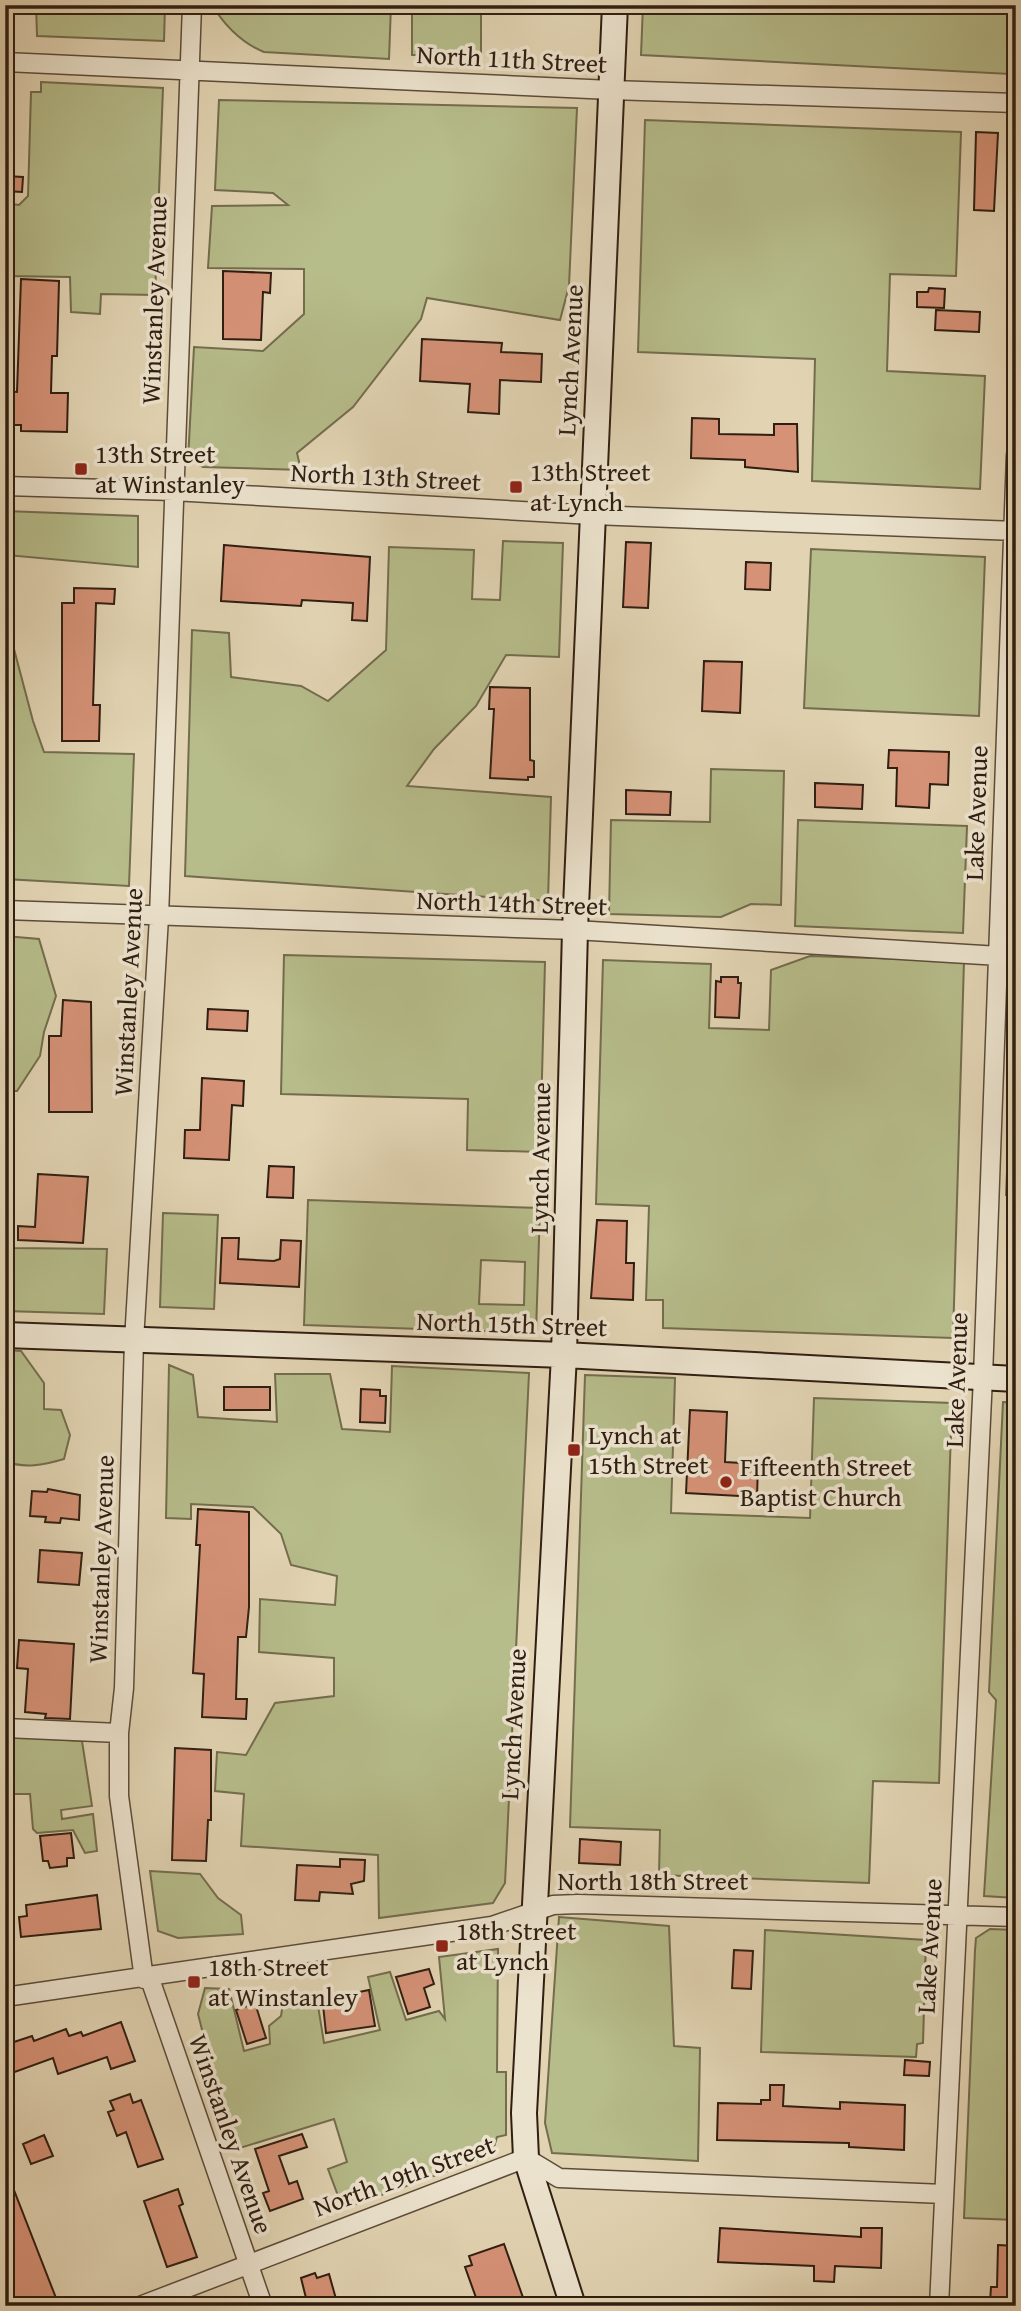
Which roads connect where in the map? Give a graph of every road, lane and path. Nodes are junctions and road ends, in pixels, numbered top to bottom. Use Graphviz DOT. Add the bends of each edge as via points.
graph roads {
  1 [pos="192,5"];
  2 [pos="615,5"];
  3 [pos="5,62"];
  4 [pos="190,71"];
  5 [pos="611,90"];
  6 [pos="1016,103"];
  7 [pos="1016,455"];
  8 [pos="5,486"];
  9 [pos="173,491"];
  10 [pos="593,515"];
  11 [pos="1014,531"];
  12 [pos="5,910"];
  13 [pos="159,917"];
  14 [pos="575,930"];
  15 [pos="1007,957"];
  16 [pos="5,1335"];
  17 [pos="134,1341"];
  18 [pos="564,1355"];
  19 [pos="983,1377"];
  20 [pos="1016,1379"];
  21 [pos="5,1728"];
  22 [pos="119,1733"];
  23 [pos="534,1911"];
  24 [pos="957,1913"];
  25 [pos="1016,1917"];
  26 [pos="147,1979"];
  27 [pos="5,1997"];
  28 [pos="526,2158"];
  29 [pos="944,2194"];
  30 [pos="247,2262"];
  31 [pos="140,2306"];
  32 [pos="263,2306"];
  33 [pos="573,2306"];
  34 [pos="939,2306"];
  1 -- 4 [label="street, Winstanley Avenue"];
  2 -- 5 [label="street, Lynch Avenue"];
  3 -- 4 [label="street, North 11th Street"];
  4 -- 5 [label="street, North 11th Street"];
  4 -- 9 [label="street, Winstanley Avenue"];
  5 -- 6 [label="street, North 11th Street"];
  5 -- 10 [label="street, Lynch Avenue"];
  7 -- 11 [label="street, Lake Avenue"];
  8 -- 9 [label="street, North 13th Street"];
  9 -- 10 [label="street, North 13th Street"];
  9 -- 13 [label="street, Winstanley Avenue"];
  10 -- 11 [label="street, North 13th Street"];
  10 -- 14 [label="street, Lynch Avenue"];
  11 -- 15 [label="street, Lake Avenue"];
  12 -- 13 [label="street, North 14th Street"];
  13 -- 14 [label="street, North 14th Street"];
  13 -- 17 [label="street, Winstanley Avenue"];
  14 -- 15 [label="street, North 14th Street"];
  14 -- 18 [label="street, Lynch Avenue"];
  15 -- 19 [label="street, Lake Avenue"];
  16 -- 17 [label="street, North 15th Street"];
  17 -- 18 [label="street, North 15th Street"];
  17 -- 22 [label="street, Winstanley Avenue"];
  18 -- 19 [label="street, North 15th Street"];
  18 -- 23 [label="street, Lynch Avenue"];
  19 -- 20 [label="street, North 15th Street"];
  19 -- 24 [label="street, Lake Avenue"];
  21 -- 22 [label="street"];
  22 -- 26 [label="street, Winstanley Avenue" via="119,1796"];
  23 -- 24 [label="street, North 18th Street" via="554,1905 592,1904"];
  23 -- 26 [label="street, North 18th Street" via="492,1926"];
  23 -- 28 [label="street, Lynch Avenue"];
  24 -- 25 [label="street, North 18th Street"];
  24 -- 29 [label="street, Lake Avenue"];
  26 -- 27 [label="street, North 18th Street"];
  26 -- 30 [label="street, Winstanley Avenue"];
  28 -- 29 [label="street, North 19th Street" via="559,2178"];
  28 -- 30 [label="street, North 19th Street"];
  28 -- 33 [label="street, Lynch Avenue"];
  29 -- 34 [label="street, Lake Avenue"];
  30 -- 31 [label="street, North 19th Street"];
  30 -- 32 [label="street, Winstanley Avenue"];
}
